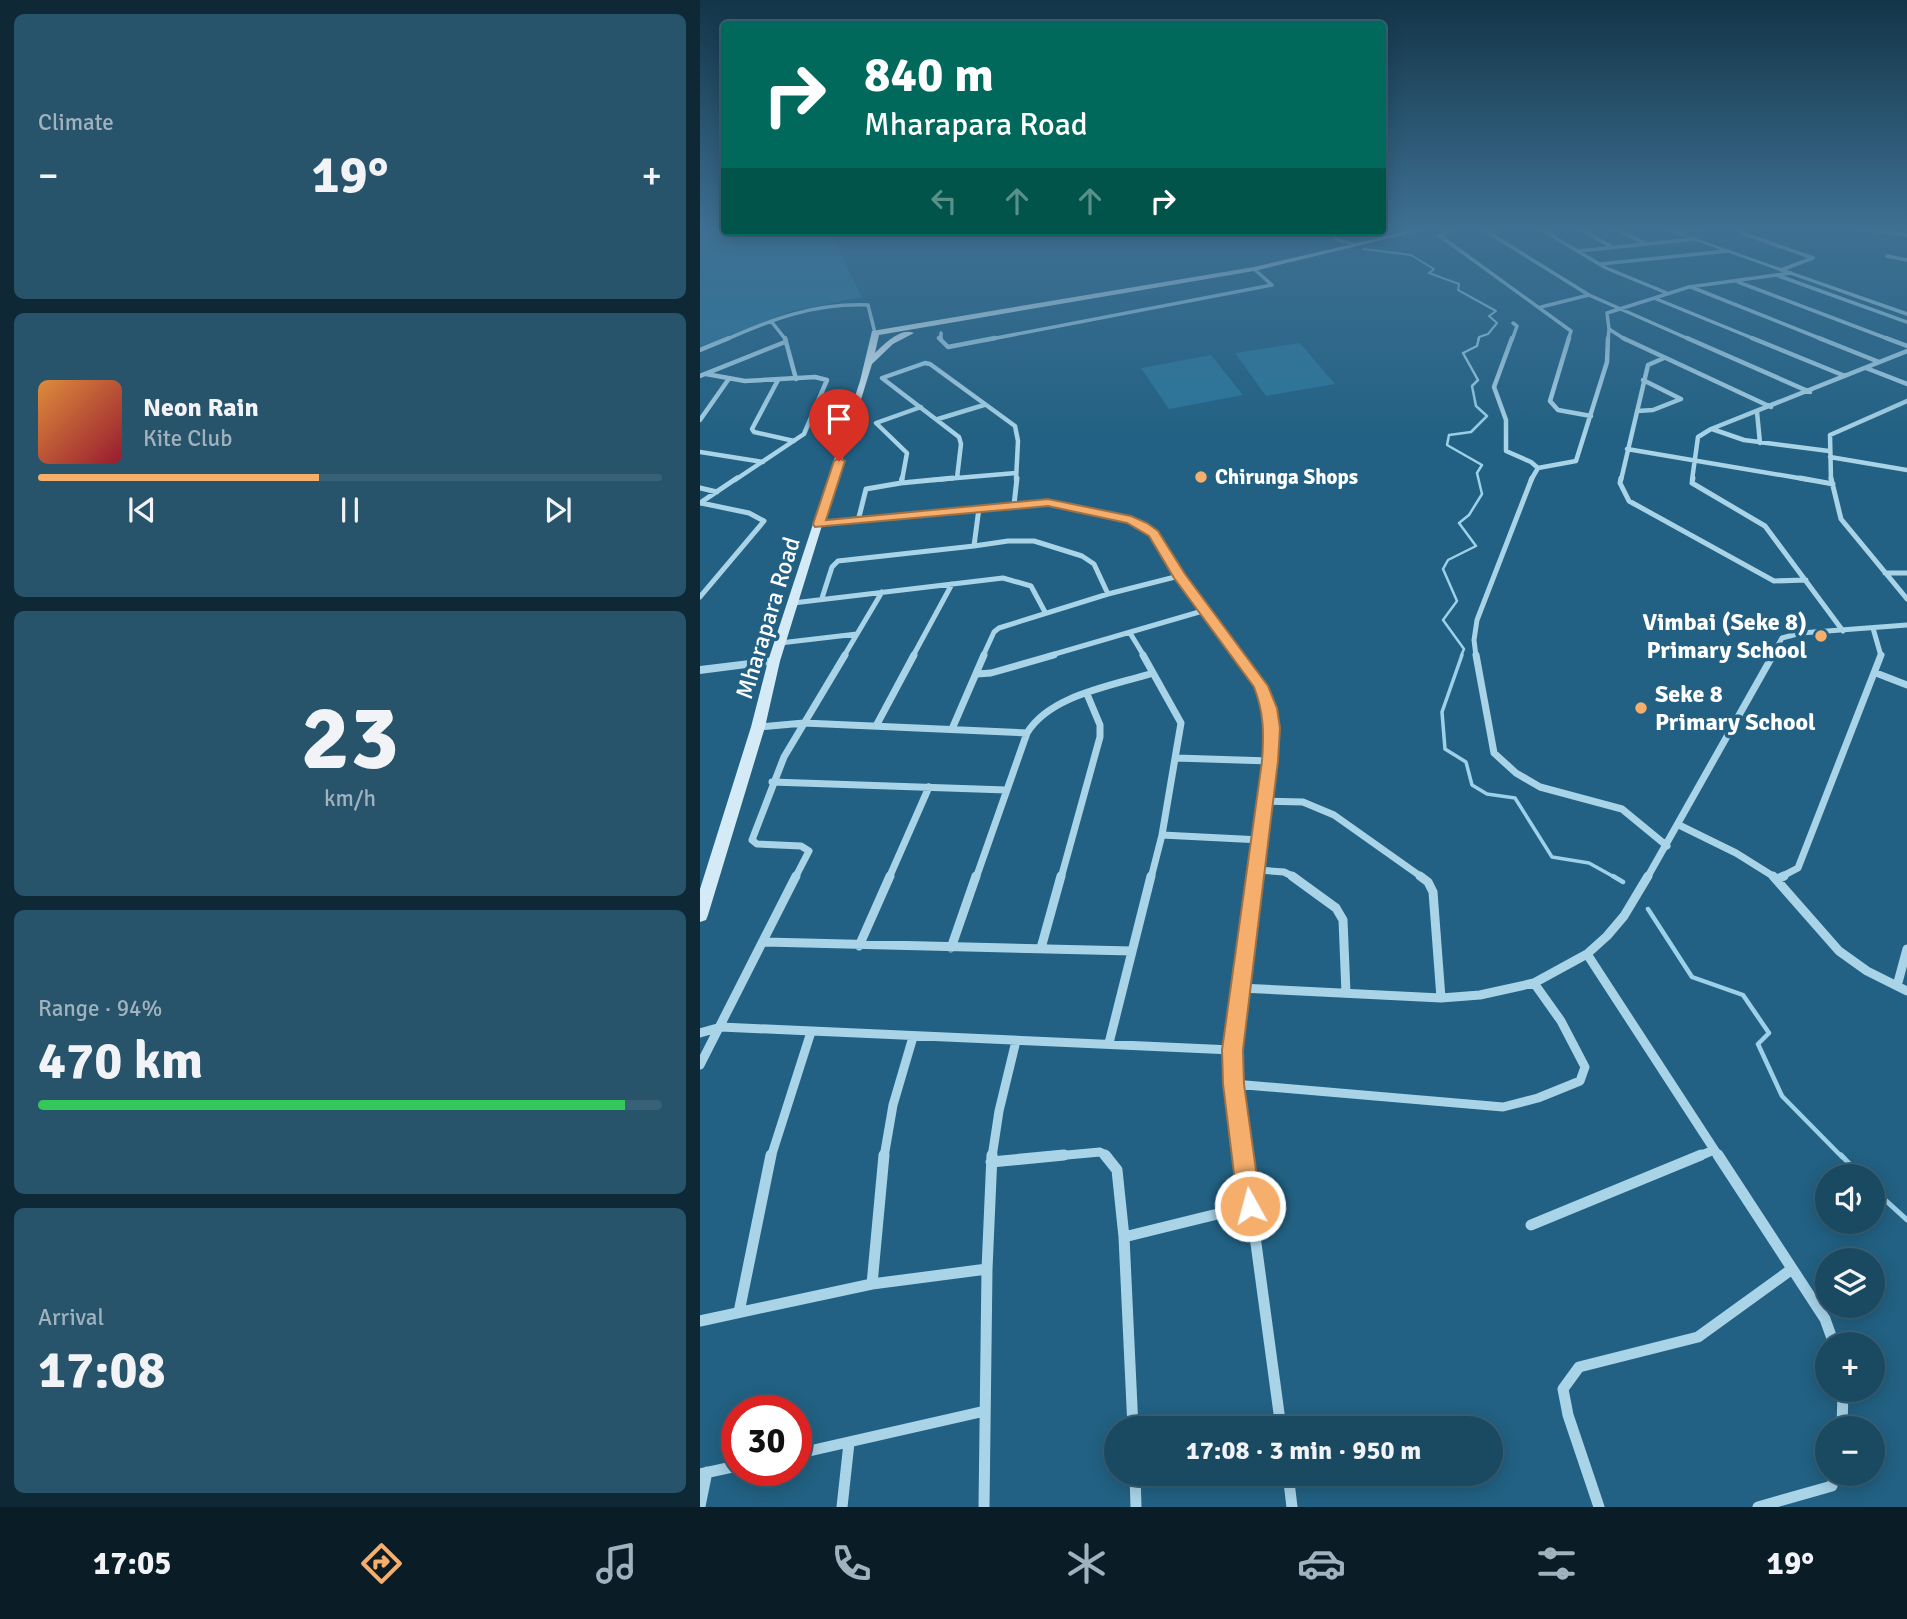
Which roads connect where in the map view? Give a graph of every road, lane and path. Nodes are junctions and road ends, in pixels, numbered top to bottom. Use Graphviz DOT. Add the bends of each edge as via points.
graph roads {
  1 [pos="1084,298"];
  2 [pos="1208,298"];
  3 [pos="1529,298"];
  4 [pos="1575,298"];
  5 [pos="1597,298"];
  6 [pos="1649,298"];
  7 [pos="1657,298"];
  8 [pos="1720,298"];
  9 [pos="1779,298"];
  10 [pos="1845,298"];
  11 [pos="1863,298"];
  12 [pos="1541,307"];
  13 [pos="1619,307"];
  14 [pos="1907,314"];
  15 [pos="771,321"];
  16 [pos="1907,322"];
  17 [pos="1513,323"];
  18 [pos="930,325"];
  19 [pos="1609,329"];
  20 [pos="874,333"];
  21 [pos="941,333"];
  22 [pos="785,342"];
  23 [pos="1907,349"];
  24 [pos="700,350"];
  25 [pos="1664,358"];
  26 [pos="1879,362"];
  27 [pos="870,363"];
  28 [pos="1866,368"];
  29 [pos="703,375"];
  30 [pos="1845,376"];
  31 [pos="796,379"];
  32 [pos="728,380"];
  33 [pos="778,380"];
  34 [pos="1643,380"];
  35 [pos="1907,384"];
  36 [pos="1810,392"];
  37 [pos="1907,401"];
  38 [pos="984,405"];
  39 [pos="920,407"];
  40 [pos="1770,407"];
  41 [pos="1637,411"];
  42 [pos="1757,412"];
  43 [pos="1591,416"];
  44 [pos="938,419"];
  45 [pos="700,420"];
  46 [pos="1712,429"];
  47 [pos="794,442"];
  48 [pos="1760,443"];
  49 [pos="1627,449"];
  50 [pos="700,452"];
  51 [pos="1829,454"];
  52 [pos="763,462"];
  53 [pos="1695,462"];
  54 [pos="1538,468"];
  55 [pos="1907,470"];
  56 [pos="1016,473"];
  57 [pos="957,478"];
  58 [pos="901,484"];
  59 [pos="1833,484"];
  60 [pos="700,488"];
  61 [pos="717,492"];
  62 [pos="1014,505"];
  63 [pos="979,509"];
  64 [pos="858,521"];
  65 [pos="819,524"];
  66 [pos="974,546"];
  67 [pos="1885,573"];
  68 [pos="1907,573"];
  69 [pos="1179,576"];
  70 [pos="1806,580"];
  71 [pos="952,584"];
  72 [pos="704,589"];
  73 [pos="882,592"];
  74 [pos="1108,594"];
  75 [pos="700,597"];
  76 [pos="822,598"];
  77 [pos="1907,599"];
  78 [pos="793,603"];
  79 [pos="1206,610"];
  80 [pos="1045,612"];
  81 [pos="1907,625"];
  82 [pos="1873,628"];
  83 [pos="1843,631"];
  84 [pos="1130,633"];
  85 [pos="857,634"];
  86 [pos="780,643"];
  87 [pos="774,661"];
  88 [pos="700,670"];
  89 [pos="1153,673"];
  90 [pos="1875,673"];
  91 [pos="977,674"];
  92 [pos="1907,685"];
  93 [pos="1087,694"];
  94 [pos="804,723"];
  95 [pos="876,726"];
  96 [pos="758,727"];
  97 [pos="952,729"];
  98 [pos="1027,733"];
  99 [pos="1176,758"];
  100 [pos="1270,761"];
  101 [pos="772,782"];
  102 [pos="929,787"];
  103 [pos="1006,790"];
  104 [pos="1265,800"];
  105 [pos="1679,825"];
  106 [pos="1162,835"];
  107 [pos="1261,840"];
  108 [pos="1667,846"];
  109 [pos="1258,870"];
  110 [pos="1777,879"];
  111 [pos="700,915"];
  112 [pos="765,942"];
  113 [pos="859,946"];
  114 [pos="951,947"];
  115 [pos="1041,948"];
  116 [pos="1907,949"];
  117 [pos="1132,951"];
  118 [pos="1587,954"];
  119 [pos="1534,983"];
  120 [pos="1898,986"];
  121 [pos="1240,988"];
  122 [pos="1907,991"];
  123 [pos="1346,993"];
  124 [pos="1441,998"];
  125 [pos="721,1027"];
  126 [pos="700,1032"];
  127 [pos="811,1032"];
  128 [pos="913,1037"];
  129 [pos="1016,1041"];
  130 [pos="1110,1043"];
  131 [pos="1232,1050"];
  132 [pos="700,1065"];
  133 [pos="1234,1084"];
  134 [pos="1714,1150"];
  135 [pos="991,1162"];
  136 [pos="1250,1206"];
  137 [pos="1531,1225"];
  138 [pos="1124,1237"];
  139 [pos="986,1269"];
  140 [pos="1792,1269"];
  141 [pos="872,1284"];
  142 [pos="739,1312"];
  143 [pos="700,1321"];
  144 [pos="1830,1332"];
  145 [pos="985,1411"];
  146 [pos="1132,1416"];
  147 [pos="1279,1416"];
  148 [pos="849,1443"];
  149 [pos="812,1451"];
  150 [pos="704,1473"];
  151 [pos="1135,1486"];
  152 [pos="1289,1486"];
  153 [pos="1832,1486"];
  154 [pos="700,1506"];
  155 [pos="842,1507"];
  156 [pos="984,1507"];
  157 [pos="1136,1507"];
  158 [pos="1292,1507"];
  159 [pos="1599,1507"];
  160 [pos="1758,1507"];
  1 -- 18 [label="main road"];
  2 -- 21 [label="street" via="948,347 939,338"];
  3 -- 12 [label="street"];
  4 -- 12 [label="street"];
  5 -- 13 [label="street"];
  6 -- 13 [label="street"];
  7 -- 30 [label="street"];
  8 -- 26 [label="street"];
  9 -- 23 [label="street"];
  10 -- 16 [label="street"];
  11 -- 14 [label="street"];
  12 -- 43 [label="street" via="1571,331 1550,401 1558,410"];
  13 -- 19 [label="street" via="1607,313"];
  13 -- 36 [label="street"];
  15 -- 20 [label="street" via="830,303 868,304"];
  15 -- 22 [label="street" via="780,328"];
  15 -- 24 [label="street"];
  17 -- 54 [label="street" via="1517,326 1493,387 1506,420 1506,451"];
  18 -- 20 [label="main road"];
  18 -- 27 [label="main road" via="890,342"];
  19 -- 25 [label="street"];
  19 -- 43 [label="street" via="1606,362"];
  20 -- 27 [label="main road, Mharapara Road"];
  22 -- 29 [label="street"];
  22 -- 31 [label="street"];
  23 -- 26 [label="street"];
  25 -- 34 [label="street" via="1648,365"];
  25 -- 40 [label="street"];
  26 -- 28 [label="street"];
  27 -- 65 [label="main road, Mharapara Road"];
  28 -- 30 [label="street"];
  28 -- 35 [label="street"];
  29 -- 32 [label="street"];
  30 -- 36 [label="street"];
  31 -- 33 [label="street"];
  31 -- 47 [label="street" via="827,380 806,431"];
  32 -- 33 [label="street"];
  32 -- 45 [label="street"];
  33 -- 47 [label="street" via="752,429"];
  34 -- 41 [label="street"];
  34 -- 41 [label="street" via="1681,399"];
  36 -- 40 [label="street"];
  37 -- 51 [label="street" via="1830,435"];
  38 -- 39 [label="street" via="925,363 882,377"];
  38 -- 44 [label="street"];
  38 -- 56 [label="street" via="1018,429"];
  39 -- 44 [label="street"];
  39 -- 58 [label="street" via="876,422 907,453"];
  40 -- 42 [label="street"];
  41 -- 49 [label="street"];
  42 -- 46 [label="street"];
  42 -- 48 [label="street"];
  43 -- 54 [label="street" via="1576,461"];
  44 -- 57 [label="street" via="961,441"];
  46 -- 48 [label="street"];
  46 -- 53 [label="street" via="1698,438"];
  47 -- 52 [label="street"];
  48 -- 51 [label="street"];
  49 -- 53 [label="street"];
  49 -- 70 [label="street" via="1620,483 1629,501 1774,581"];
  50 -- 52 [label="street"];
  51 -- 55 [label="street"];
  51 -- 59 [label="street"];
  52 -- 61 [label="street"];
  53 -- 59 [label="street"];
  53 -- 70 [label="street" via="1695,488 1765,526"];
  54 -- 108 [label="street" via="1477,620 1476,656 1494,753 1533,786 1625,811"];
  56 -- 57 [label="street"];
  56 -- 62 [label="street"];
  57 -- 58 [label="street"];
  58 -- 64 [label="street" via="866,489"];
  59 -- 67 [label="street" via="1841,519"];
  60 -- 61 [label="street"];
  61 -- 72 [label="street" via="700,503 765,521"];
  62 -- 63 [label="street"];
  62 -- 69 [label="street" via="1048,502 1131,520 1154,534"];
  63 -- 64 [label="street"];
  63 -- 66 [label="street"];
  64 -- 65 [label="street"];
  65 -- 78 [label="main road, Mharapara Road"];
  66 -- 74 [label="street" via="1034,541 1082,556 1094,564"];
  66 -- 76 [label="street" via="838,561"];
  67 -- 68 [label="street"];
  67 -- 77 [label="street"];
  69 -- 74 [label="street"];
  69 -- 79 [label="street"];
  70 -- 83 [label="street"];
  71 -- 73 [label="street"];
  71 -- 80 [label="street" via="1003,578 1017,581 1035,590"];
  71 -- 95 [label="street"];
  72 -- 75 [label="street"];
  73 -- 76 [label="street"];
  73 -- 85 [label="street"];
  74 -- 80 [label="street"];
  76 -- 78 [label="street"];
  78 -- 86 [label="main road, Mharapara Road"];
  79 -- 84 [label="street"];
  79 -- 100 [label="street" via="1261,686 1273,728"];
  80 -- 91 [label="street" via="994,632"];
  81 -- 82 [label="street"];
  82 -- 83 [label="street"];
  82 -- 90 [label="street" via="1881,651"];
  83 -- 105 [label="street" via="1782,638"];
  84 -- 89 [label="street"];
  84 -- 91 [label="street"];
  85 -- 86 [label="street"];
  85 -- 94 [label="street"];
  86 -- 87 [label="main road, Mharapara Road"];
  87 -- 88 [label="street"];
  87 -- 96 [label="main road, Mharapara Road"];
  89 -- 93 [label="street"];
  89 -- 99 [label="street" via="1181,723"];
  90 -- 92 [label="street"];
  90 -- 110 [label="street" via="1798,868"];
  91 -- 97 [label="street"];
  93 -- 98 [label="street" via="1043,711"];
  93 -- 115 [label="street" via="1100,737"];
  94 -- 95 [label="street"];
  94 -- 96 [label="street"];
  94 -- 101 [label="street"];
  95 -- 97 [label="street"];
  96 -- 111 [label="main road, Mharapara Road"];
  97 -- 98 [label="street"];
  98 -- 103 [label="street"];
  99 -- 100 [label="street"];
  99 -- 106 [label="street"];
  100 -- 104 [label="street"];
  101 -- 102 [label="street"];
  101 -- 112 [label="street" via="752,840 810,851"];
  102 -- 103 [label="street"];
  102 -- 113 [label="street"];
  103 -- 114 [label="street"];
  104 -- 107 [label="street"];
  104 -- 124 [label="street" via="1303,802 1335,815 1428,882 1433,892"];
  105 -- 108 [label="street"];
  105 -- 110 [label="street"];
  106 -- 107 [label="street"];
  106 -- 117 [label="street"];
  107 -- 109 [label="street"];
  108 -- 118 [label="street" via="1624,916"];
  109 -- 121 [label="street"];
  109 -- 123 [label="street" via="1284,872 1336,908 1343,920"];
  110 -- 120 [label="street" via="1839,951"];
  112 -- 113 [label="street"];
  112 -- 125 [label="street"];
  113 -- 114 [label="street"];
  114 -- 115 [label="street"];
  115 -- 117 [label="street"];
  116 -- 120 [label="street"];
  117 -- 130 [label="street"];
  118 -- 119 [label="street"];
  118 -- 134 [label="street"];
  119 -- 124 [label="street"];
  119 -- 133 [label="street" via="1562,1021 1585,1067 1580,1081 1538,1098 1503,1107"];
  120 -- 122 [label="street"];
  121 -- 123 [label="street"];
  121 -- 131 [label="street"];
  123 -- 124 [label="street"];
  125 -- 126 [label="street"];
  125 -- 127 [label="street"];
  125 -- 132 [label="street"];
  127 -- 128 [label="street"];
  127 -- 142 [label="street" via="772,1152"];
  128 -- 129 [label="street"];
  128 -- 141 [label="street" via="884,1153"];
  129 -- 130 [label="street"];
  129 -- 135 [label="street"];
  130 -- 131 [label="street"];
  131 -- 133 [label="street"];
  133 -- 136 [label="street"];
  134 -- 137 [label="street"];
  134 -- 140 [label="street"];
  135 -- 138 [label="street" via="1100,1152 1117,1170"];
  135 -- 139 [label="street"];
  136 -- 138 [label="street"];
  136 -- 147 [label="street"];
  138 -- 146 [label="street"];
  139 -- 141 [label="street"];
  139 -- 145 [label="street"];
  140 -- 144 [label="street"];
  140 -- 159 [label="street" via="1698,1337 1579,1367 1563,1389"];
  141 -- 142 [label="street"];
  142 -- 143 [label="street"];
  145 -- 148 [label="street"];
  145 -- 156 [label="street"];
  148 -- 149 [label="street"];
  148 -- 155 [label="street"];
  150 -- 154 [label="street"];
  151 -- 157 [label="street"];
  152 -- 158 [label="street"];
  153 -- 160 [label="street"];
}
